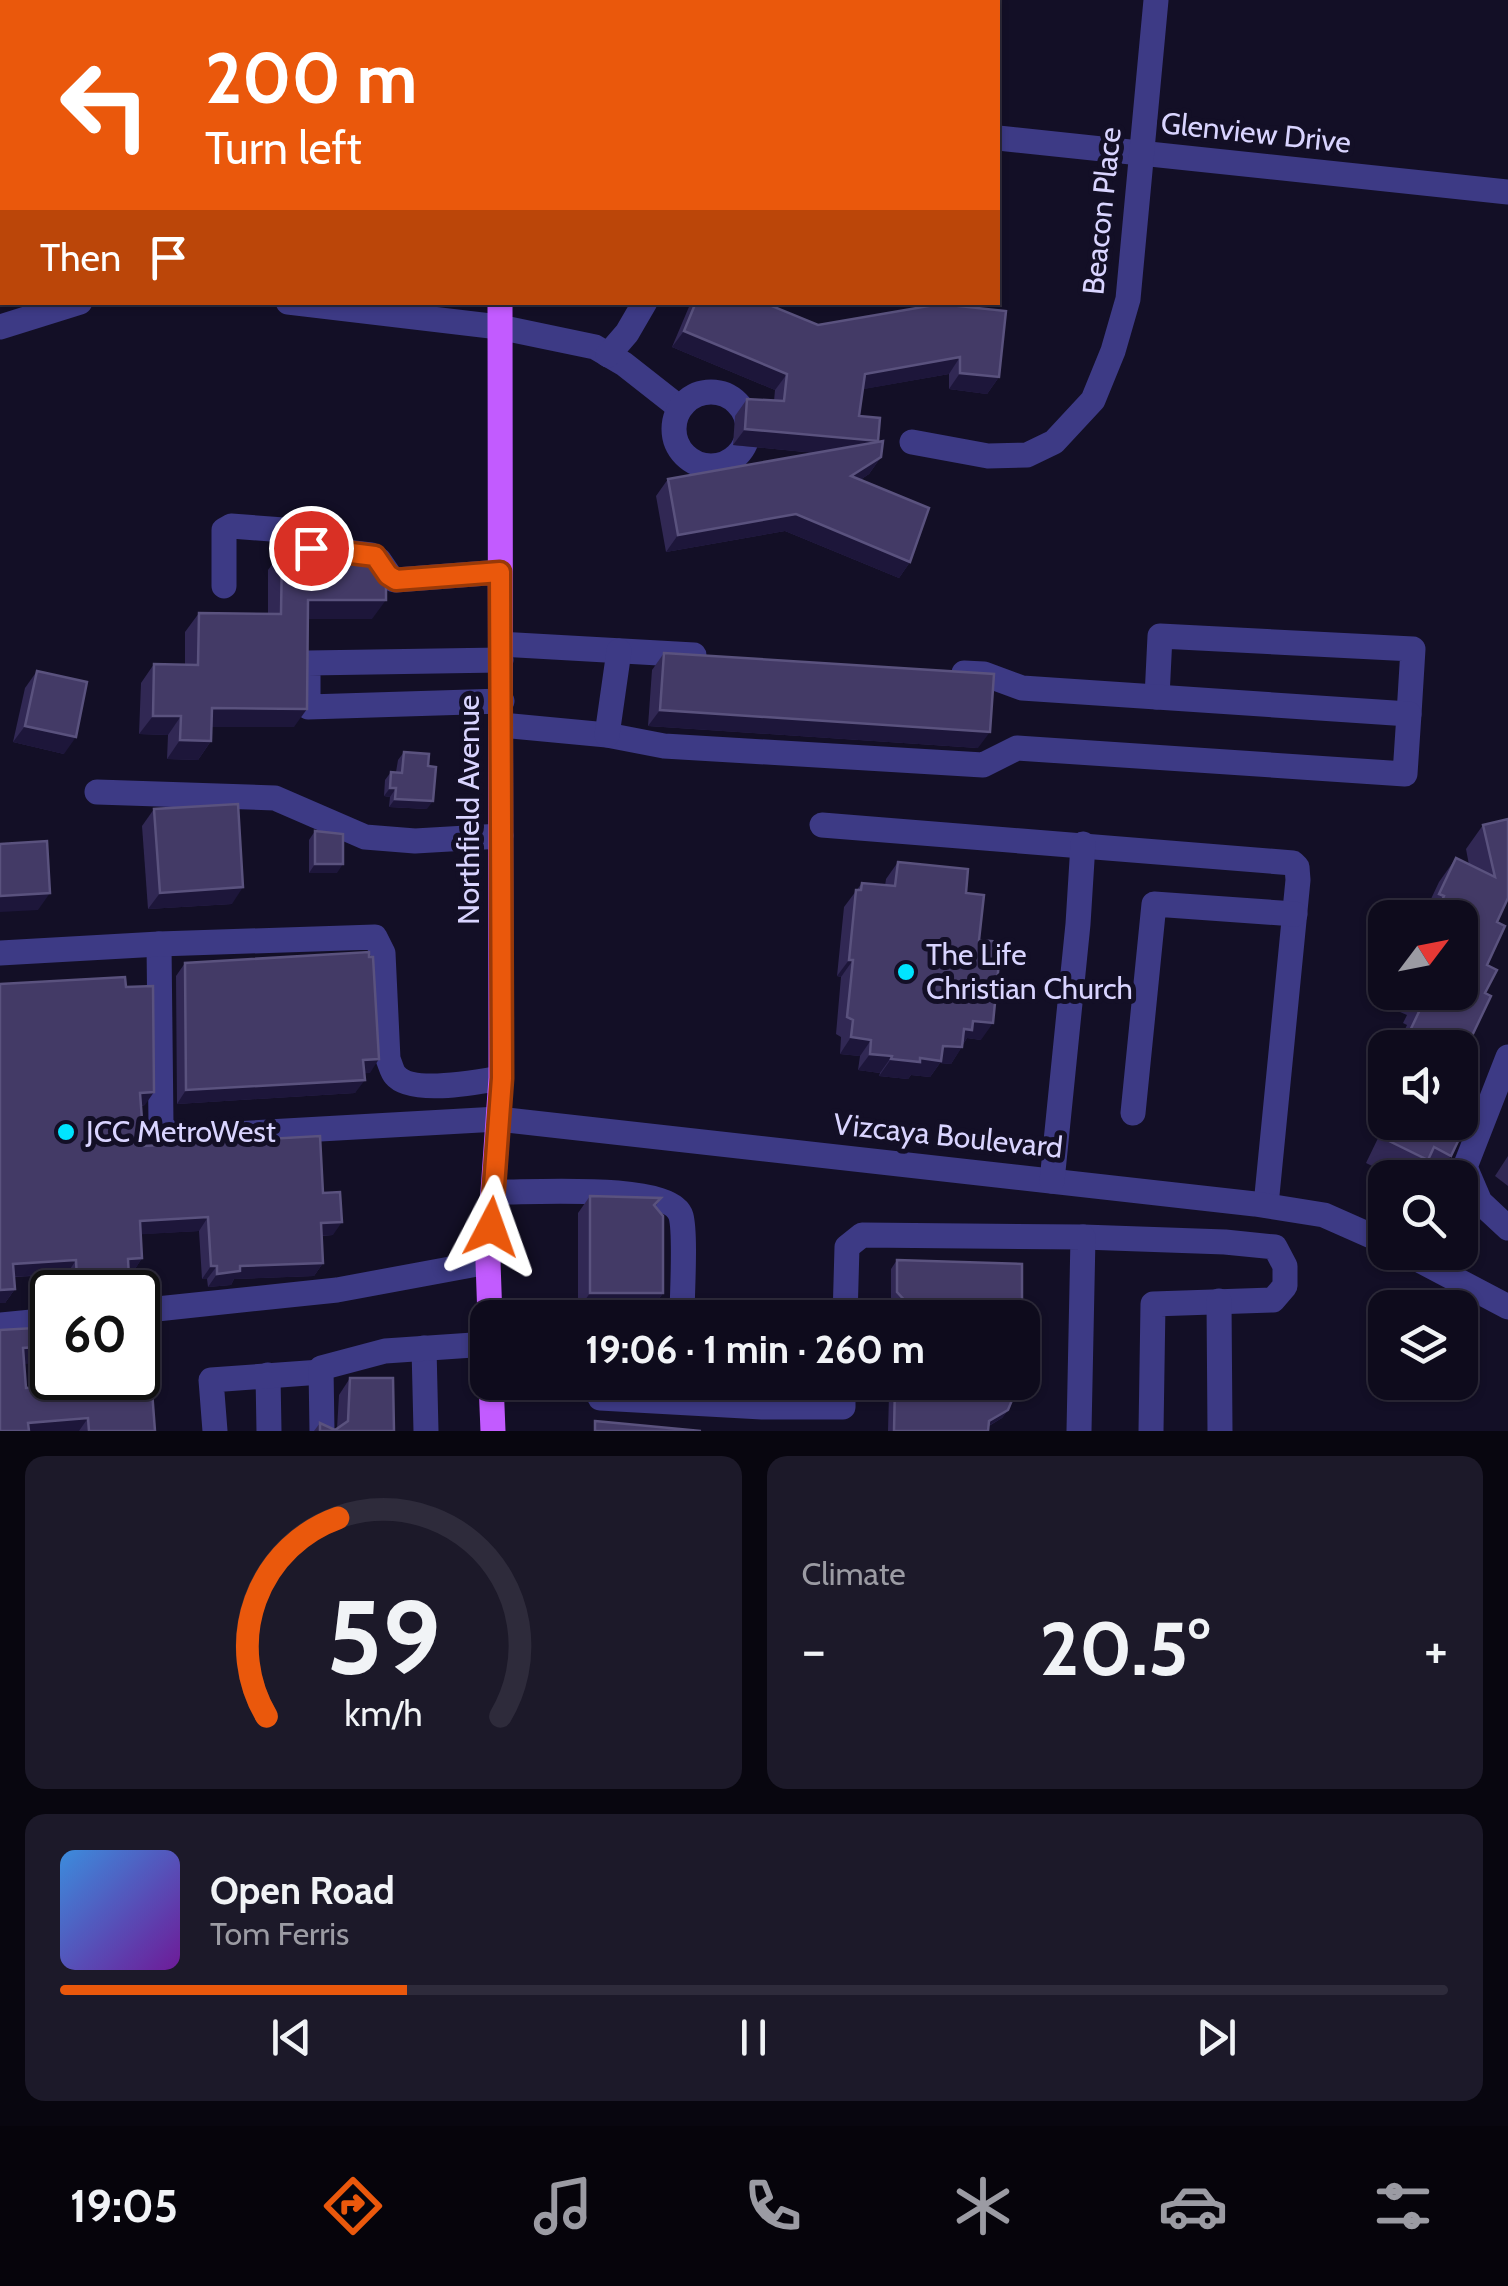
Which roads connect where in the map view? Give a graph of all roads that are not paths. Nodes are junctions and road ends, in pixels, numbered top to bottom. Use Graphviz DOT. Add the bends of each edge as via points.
graph roads {
  1 [pos="1156,0"];
  2 [pos="1000,138"];
  3 [pos="1141,154"];
  4 [pos="1508,192"];
  5 [pos="70,305"];
  6 [pos="341,305"];
  7 [pos="643,305"];
  8 [pos="500,314"];
  9 [pos="0,327"];
  10 [pos="608,355"];
  11 [pos="680,408"];
  12 [pos="912,442"];
  13 [pos="500,572"];
  14 [pos="224,586"];
  15 [pos="618,650"];
  16 [pos="501,652"];
  17 [pos="714,657"];
  18 [pos="945,672"];
  19 [pos="1157,697"];
  20 [pos="502,712"];
  21 [pos="1410,714"];
  22 [pos="607,735"];
  23 [pos="96,792"];
  24 [pos="822,826"];
  25 [pos="501,836"];
  26 [pos="1083,844"];
  27 [pos="1295,914"];
  28 [pos="159,944"];
  29 [pos="0,953"];
  30 [pos="1508,1057"];
  31 [pos="502,1078"];
  32 [pos="1133,1113"];
  33 [pos="498,1118"];
  34 [pos="1052,1181"];
  35 [pos="493,1192"];
  36 [pos="1266,1205"];
  37 [pos="1508,1228"];
  38 [pos="1368,1234"];
  39 [pos="1083,1237"];
  40 [pos="488,1262"];
  41 [pos="1438,1270"];
  42 [pos="489,1300"];
  43 [pos="682,1300"];
  44 [pos="846,1300"];
  45 [pos="1219,1301"];
  46 [pos="1508,1307"];
  47 [pos="160,1309"];
  48 [pos="30,1323"];
  49 [pos="0,1326"];
  50 [pos="470,1345"];
  51 [pos="424,1348"];
  52 [pos="321,1372"];
  53 [pos="268,1375"];
  54 [pos="491,1400"];
  55 [pos="615,1400"];
  56 [pos="843,1407"];
  57 [pos="761,1419"];
  58 [pos="214,1431"];
  59 [pos="268,1431"];
  60 [pos="322,1431"];
  61 [pos="426,1431"];
  62 [pos="492,1431"];
  63 [pos="1079,1431"];
  64 [pos="1151,1431"];
  65 [pos="1220,1431"];
  1 -- 3 [label="street, Beacon Place"];
  2 -- 3 [label="street, Glenview Drive"];
  3 -- 4 [label="street, Glenview Drive"];
  3 -- 12 [label="street, Beacon Place" via="1128,299 1092,400 1054,442 1027,455 988,456"];
  5 -- 9 [label="street"];
  6 -- 8 [label="street"];
  7 -- 10 [label="street"];
  8 -- 10 [label="street"];
  8 -- 13 [label="main road, Northfield Avenue"];
  10 -- 11 [label="street"];
  13 -- 14 [label="street" via="392,579 371,554 311,548 297,531 231,526 224,530"];
  13 -- 16 [label="main road, Northfield Avenue"];
  15 -- 16 [label="street"];
  15 -- 17 [label="street"];
  15 -- 22 [label="street"];
  16 -- 20 [label="main road, Northfield Avenue"];
  16 -- 20 [label="street" via="308,663 308,706"];
  18 -- 19 [label="street" via="984,674 1022,688"];
  19 -- 21 [label="street"];
  19 -- 21 [label="street" via="1160,636 1412,649"];
  20 -- 22 [label="street"];
  20 -- 25 [label="main road, Northfield Avenue"];
  21 -- 22 [label="street" via="1405,774 1017,748 983,765 664,746"];
  23 -- 25 [label="street" via="274,798 364,836"];
  24 -- 26 [label="street"];
  25 -- 31 [label="main road, Northfield Avenue"];
  26 -- 27 [label="street" via="1293,863"];
  26 -- 34 [label="street"];
  27 -- 32 [label="street" via="1154,904"];
  27 -- 36 [label="street"];
  28 -- 29 [label="street"];
  28 -- 31 [label="street" via="375,938 383,953 393,1074 406,1084"];
  28 -- 33 [label="street, Vizcaya Boulevard" via="161,1124 167,1132 180,1137"];
  30 -- 37 [label="street" via="1466,1167 1480,1202"];
  31 -- 33 [label="main road, Northfield Avenue"];
  33 -- 34 [label="street, Vizcaya Boulevard"];
  33 -- 35 [label="main road, Northfield Avenue"];
  34 -- 36 [label="street, Vizcaya Boulevard"];
  35 -- 40 [label="main road, Northfield Avenue"];
  35 -- 43 [label="street" via="637,1193 669,1202 682,1218"];
  36 -- 38 [label="street, Vizcaya Boulevard" via="1324,1215"];
  39 -- 44 [label="street" via="862,1235 847,1247"];
  39 -- 45 [label="street" via="1275,1247 1285,1266 1279,1294 1272,1300"];
  39 -- 63 [label="street"];
  40 -- 42 [label="main road, Northfield Avenue"];
  40 -- 47 [label="street" via="338,1290"];
  41 -- 46 [label="street"];
  45 -- 64 [label="street" via="1153,1304"];
  45 -- 65 [label="street"];
  48 -- 49 [label="street"];
  50 -- 51 [label="street"];
  51 -- 52 [label="street" via="385,1351"];
  51 -- 61 [label="street"];
  52 -- 53 [label="street"];
  52 -- 60 [label="street"];
  53 -- 58 [label="street" via="211,1380"];
  53 -- 59 [label="street"];
  54 -- 62 [label="main road"];
  55 -- 57 [label="street"];
  56 -- 57 [label="street"];
}
